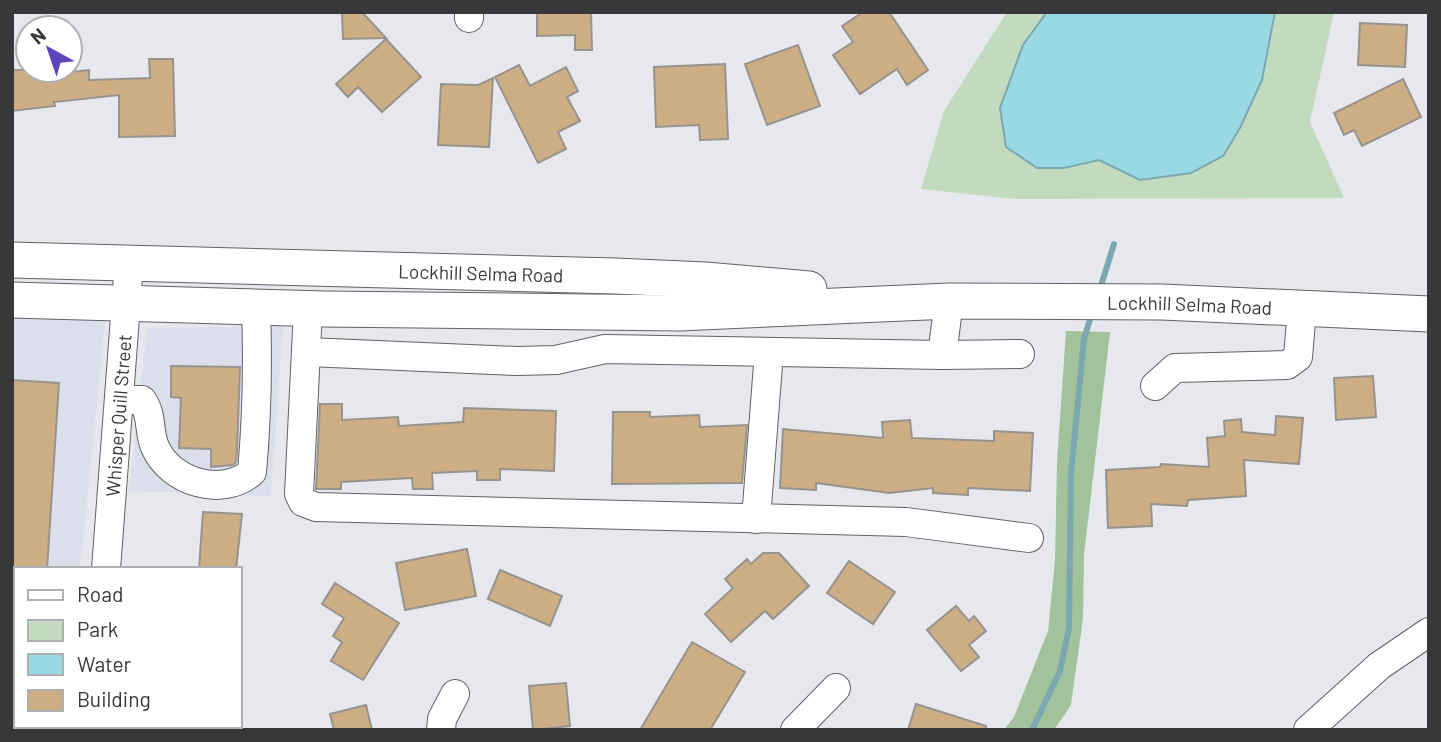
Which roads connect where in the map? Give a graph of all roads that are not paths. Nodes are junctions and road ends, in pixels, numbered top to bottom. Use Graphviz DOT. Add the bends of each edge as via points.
graph roads {
  1 [pos="12,260"];
  2 [pos="129,264"];
  3 [pos="325,270"];
  4 [pos="12,300"];
  5 [pos="949,301"];
  6 [pos="126,305"];
  7 [pos="256,308"];
  8 [pos="316,309"];
  9 [pos="1302,310"];
  10 [pos="1429,314"];
  11 [pos="308,352"];
  12 [pos="769,352"];
  13 [pos="1020,354"];
  14 [pos="942,355"];
  15 [pos="1155,386"];
  16 [pos="119,400"];
  17 [pos="756,519"];
  18 [pos="1029,538"];
  19 [pos="106,567"];
  20 [pos="1429,632"];
  21 [pos="836,688"];
  22 [pos="455,694"];
  23 [pos="442,730"];
  24 [pos="795,730"];
  25 [pos="1308,730"];
  1 -- 2 [label="main road, Lockhill Selma Road"];
  2 -- 3 [label="main road, Lockhill Selma Road"];
  2 -- 6 [label="street, Whisper Quill Street"];
  3 -- 5 [label="main road, Lockhill Selma Road" via="705,279"];
  3 -- 8 [label="street"];
  4 -- 6 [label="main road, Lockhill Selma Road"];
  5 -- 8 [label="main road, Lockhill Selma Road" via="679,313"];
  5 -- 9 [label="main road, Lockhill Selma Road" via="1162,302"];
  5 -- 14 [label="street"];
  6 -- 7 [label="main road, Lockhill Selma Road"];
  6 -- 16 [label="street, Whisper Quill Street"];
  7 -- 8 [label="main road, Lockhill Selma Road"];
  7 -- 16 [label="street" via="258,374 252,472 240,483 206,485 176,474 162,462 153,444 149,409 142,400"];
  8 -- 11 [label="street"];
  9 -- 10 [label="main road, Lockhill Selma Road"];
  9 -- 15 [label="street" via="1298,357 1287,365 1175,368"];
  11 -- 12 [label="street" via="517,361 556,360 605,349"];
  11 -- 17 [label="street" via="299,494 303,502 316,507"];
  12 -- 14 [label="street"];
  12 -- 17 [label="street"];
  13 -- 14 [label="street"];
  16 -- 19 [label="street, Whisper Quill Street"];
  17 -- 18 [label="street" via="906,522"];
  20 -- 25 [label="street" via="1379,666"];
  21 -- 24 [label="street"];
  22 -- 23 [label="street" via="442,719"];
}
